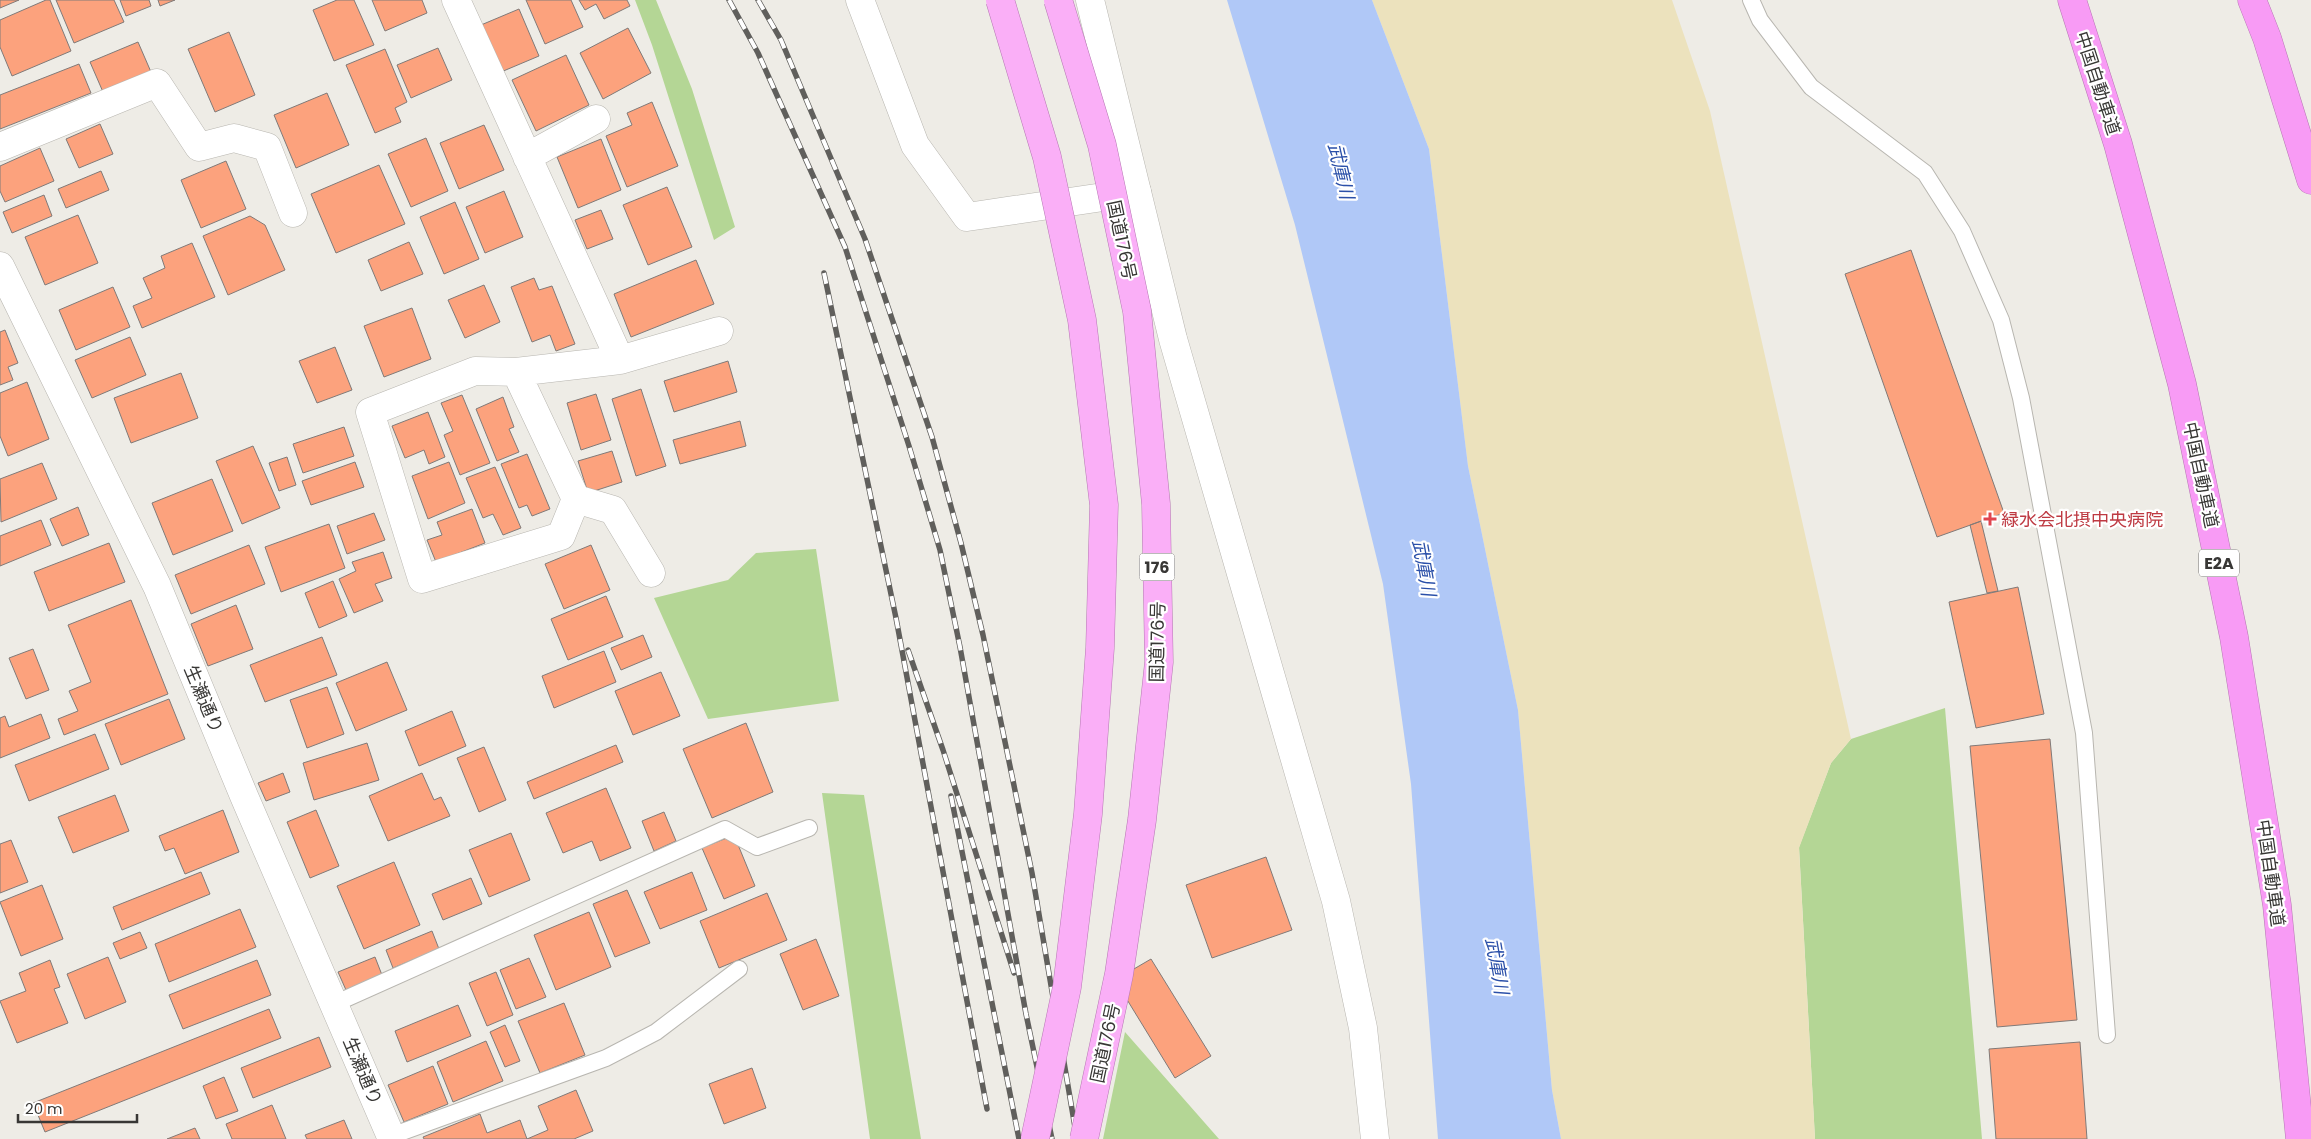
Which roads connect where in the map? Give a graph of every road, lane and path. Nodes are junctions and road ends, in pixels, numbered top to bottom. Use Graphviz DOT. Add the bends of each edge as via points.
graph roads {
  1 [pos="860,0"];
  2 [pos="1000,0"];
  3 [pos="1058,0"];
  4 [pos="1090,0"];
  5 [pos="1751,0"];
  6 [pos="2072,0"];
  7 [pos="2252,0"];
  8 [pos="458,1"];
  9 [pos="596,119"];
  10 [pos="0,146"];
  11 [pos="527,157"];
  12 [pos="2311,180"];
  13 [pos="1138,192"];
  14 [pos="293,213"];
  15 [pos="0,266"];
  16 [pos="719,331"];
  17 [pos="620,360"];
  18 [pos="516,372"];
  19 [pos="576,499"];
  20 [pos="651,573"];
  21 [pos="810,828"];
  22 [pos="739,969"];
  23 [pos="334,1004"];
  24 [pos="2107,1035"];
  25 [pos="391,1138"];
  26 [pos="1035,1139"];
  27 [pos="1084,1139"];
  28 [pos="1375,1139"];
  29 [pos="2300,1139"];
  1 -- 13 [label="street" via="915,145 967,217"];
  2 -- 26 [label="highway, bridge" via="1047,157 1082,320 1104,505 1100,648 1088,814 1067,987"];
  3 -- 27 [label="highway, 国道176号 / 176, bridge" via="1102,145 1137,311 1156,514 1159,662 1142,820 1119,974"];
  4 -- 13 [label="street"];
  5 -- 24 [label="lane" via="1760,20 1811,87 1924,173 1962,231 2001,320 2021,398 2084,733"];
  6 -- 29 [label="highway, 中国自動車道 / E2A" via="2118,144 2182,384 2234,637 2277,905"];
  7 -- 12 [label="highway"];
  8 -- 11 [label="street"];
  9 -- 11 [label="street"];
  10 -- 14 [label="street" via="157,83 199,146 234,138 267,147"];
  11 -- 17 [label="street"];
  13 -- 28 [label="street" via="1173,339 1336,901 1363,1028"];
  15 -- 23 [label="street, 生瀬通り" via="157,586"];
  16 -- 17 [label="street"];
  17 -- 18 [label="street"];
  18 -- 19 [label="street"];
  18 -- 19 [label="street" via="475,371 370,412 422,579 561,536"];
  19 -- 20 [label="street" via="613,510"];
  21 -- 23 [label="lane" via="757,847 725,829"];
  22 -- 25 [label="lane" via="656,1032 606,1058"];
  23 -- 25 [label="street, 生瀬通り"];
}
